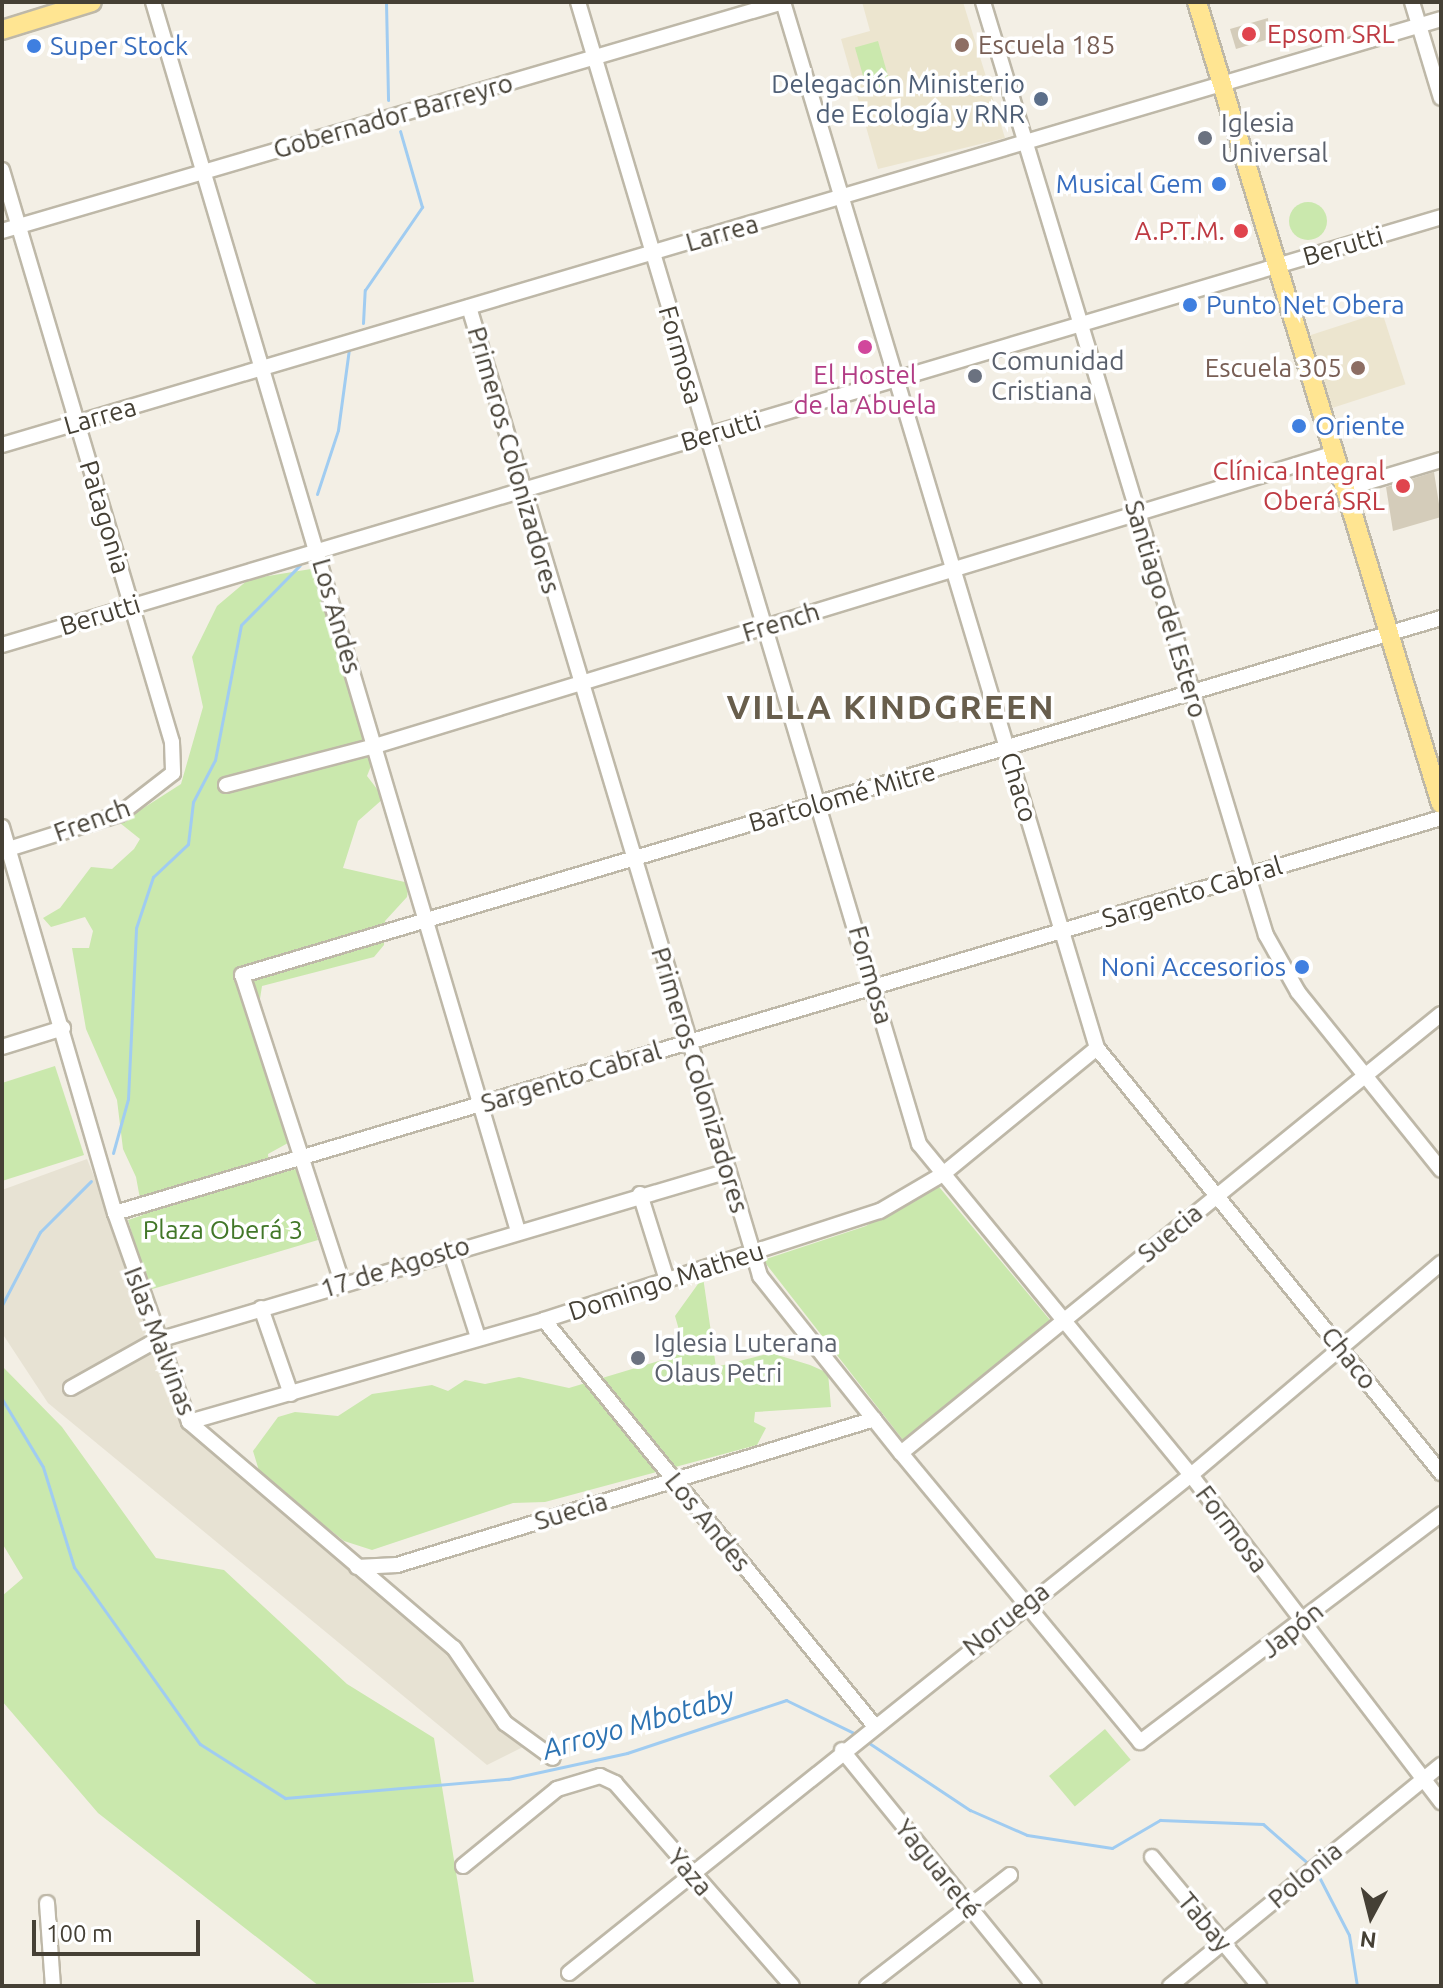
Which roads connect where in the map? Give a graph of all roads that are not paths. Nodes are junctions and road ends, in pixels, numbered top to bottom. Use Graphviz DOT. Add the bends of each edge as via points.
graph roads {
  1 [pos="92,2"];
  2 [pos="153,2"];
  3 [pos="578,2"];
  4 [pos="783,2"];
  5 [pos="983,2"];
  6 [pos="1197,2"];
  7 [pos="1412,2"];
  8 [pos="1441,19"];
  9 [pos="1420,26"];
  10 [pos="2,30"];
  11 [pos="595,57"];
  12 [pos="1222,85"];
  13 [pos="1441,98"];
  14 [pos="1025,144"];
  15 [pos="2,170"];
  16 [pos="203,172"];
  17 [pos="841,198"];
  18 [pos="1441,217"];
  19 [pos="19,226"];
  20 [pos="2,231"];
  21 [pos="653,253"];
  22 [pos="1280,265"];
  23 [pos="469,307"];
  24 [pos="1079,325"];
  25 [pos="262,368"];
  26 [pos="895,379"];
  27 [pos="77,423"];
  28 [pos="704,436"];
  29 [pos="2,445"];
  30 [pos="1335,453"];
  31 [pos="1441,460"];
  32 [pos="1348,488"];
  33 [pos="523,490"];
  34 [pos="1137,514"];
  35 [pos="317,551"];
  36 [pos="954,569"];
  37 [pos="132,606"];
  38 [pos="1441,618"];
  39 [pos="766,627"];
  40 [pos="1390,633"];
  41 [pos="2,645"];
  42 [pos="580,684"];
  43 [pos="1191,692"];
  44 [pos="375,746"];
  45 [pos="1007,748"];
  46 [pos="173,773"];
  47 [pos="226,785"];
  48 [pos="819,803"];
  49 [pos="1441,804"];
  50 [pos="1441,818"];
  51 [pos="2,827"];
  52 [pos="5,850"];
  53 [pos="633,858"];
  54 [pos="1246,876"];
  55 [pos="426,920"];
  56 [pos="1062,931"];
  57 [pos="875,989"];
  58 [pos="1441,1014"];
  59 [pos="63,1028"];
  60 [pos="690,1042"];
  61 [pos="2,1047"];
  62 [pos="1097,1048"];
  63 [pos="1364,1076"];
  64 [pos="481,1104"];
  65 [pos="302,1158"];
  66 [pos="1441,1170"];
  67 [pos="728,1171"];
  68 [pos="943,1174"];
  69 [pos="640,1194"];
  70 [pos="1214,1197"];
  71 [pos="115,1213"];
  72 [pos="518,1231"];
  73 [pos="450,1250"];
  74 [pos="752,1253"];
  75 [pos="1441,1263"];
  76 [pos="667,1280"];
  77 [pos="342,1282"];
  78 [pos="261,1308"];
  79 [pos="544,1320"];
  80 [pos="1063,1322"];
  81 [pos="478,1337"];
  82 [pos="155,1341"];
  83 [pos="1342,1349"];
  84 [pos="71,1388"];
  85 [pos="291,1394"];
  86 [pos="874,1419"];
  87 [pos="189,1422"];
  88 [pos="901,1453"];
  89 [pos="1441,1473"];
  90 [pos="1191,1475"];
  91 [pos="674,1479"];
  92 [pos="1441,1514"];
  93 [pos="357,1567"];
  94 [pos="1026,1603"];
  95 [pos="1305,1624"];
  96 [pos="870,1726"];
  97 [pos="1140,1742"];
  98 [pos="844,1749"];
  99 [pos="553,1758"];
  100 [pos="1441,1765"];
  101 [pos="1423,1780"];
  102 [pos="1441,1802"];
  103 [pos="1152,1857"];
  104 [pos="463,1866"];
  105 [pos="1010,1875"];
  106 [pos="693,1876"];
  107 [pos="47,1903"];
  108 [pos="968,1906"];
  109 [pos="1223,1943"];
  110 [pos="569,1973"];
  111 [pos="53,1986"];
  112 [pos="792,1986"];
  113 [pos="867,1986"];
  114 [pos="1034,1986"];
  115 [pos="1170,1986"];
  116 [pos="1259,1986"];
  1 -- 10 [label="main road"];
  2 -- 16 [label="street, Los Andes"];
  3 -- 11 [label="street, Formosa"];
  4 -- 11 [label="street, Gobernador Barreyro"];
  4 -- 17 [label="street, Chaco"];
  5 -- 14 [label="street, Santiago del Estero"];
  6 -- 12 [label="main road"];
  7 -- 9 [label="street"];
  8 -- 9 [label="street, Larrea"];
  9 -- 12 [label="street, Larrea"];
  9 -- 13 [label="street"];
  11 -- 16 [label="street, Gobernador Barreyro"];
  11 -- 21 [label="street, Formosa"];
  12 -- 14 [label="street, Larrea"];
  12 -- 22 [label="main road"];
  14 -- 17 [label="street, Larrea"];
  14 -- 24 [label="street, Santiago del Estero"];
  15 -- 19 [label="street, Patagonia"];
  16 -- 19 [label="street, Gobernador Barreyro"];
  16 -- 25 [label="street, Los Andes"];
  17 -- 21 [label="street, Larrea"];
  17 -- 26 [label="street, Chaco"];
  18 -- 22 [label="street, Berutti"];
  19 -- 20 [label="street, Gobernador Barreyro"];
  19 -- 27 [label="street, Patagonia"];
  21 -- 23 [label="street, Larrea"];
  21 -- 28 [label="street, Formosa"];
  22 -- 24 [label="street, Berutti"];
  22 -- 30 [label="main road"];
  23 -- 25 [label="street, Larrea"];
  23 -- 33 [label="street, Primeros Colonizadores"];
  24 -- 26 [label="street, Berutti"];
  24 -- 34 [label="street, Santiago del Estero"];
  25 -- 27 [label="street, Larrea"];
  25 -- 35 [label="street, Los Andes"];
  26 -- 28 [label="street, Berutti"];
  26 -- 36 [label="street, Chaco"];
  27 -- 29 [label="street, Larrea"];
  27 -- 37 [label="street, Patagonia"];
  28 -- 33 [label="street, Berutti"];
  28 -- 39 [label="street, Formosa"];
  30 -- 32 [label="main road"];
  30 -- 34 [label="street, French"];
  31 -- 32 [label="street"];
  32 -- 40 [label="main road"];
  33 -- 35 [label="street, Berutti"];
  33 -- 42 [label="street, Primeros Colonizadores"];
  34 -- 36 [label="street, French"];
  34 -- 43 [label="street, Santiago del Estero"];
  35 -- 37 [label="street, Berutti"];
  35 -- 44 [label="street, Los Andes"];
  36 -- 39 [label="street, French"];
  36 -- 45 [label="street, Chaco"];
  37 -- 41 [label="street, Berutti"];
  37 -- 46 [label="street, Patagonia" via="172,742"];
  38 -- 40 [label="street, Bartolomé Mitre"];
  39 -- 42 [label="street, French"];
  39 -- 48 [label="street, Formosa"];
  40 -- 43 [label="street, Bartolomé Mitre"];
  40 -- 49 [label="main road"];
  42 -- 44 [label="street, French"];
  42 -- 53 [label="street, Primeros Colonizadores"];
  43 -- 45 [label="street, Bartolomé Mitre"];
  43 -- 54 [label="street, Santiago del Estero"];
  44 -- 47 [label="street, French"];
  44 -- 55 [label="street, Los Andes"];
  45 -- 48 [label="street, Bartolomé Mitre"];
  45 -- 56 [label="street, Chaco"];
  46 -- 52 [label="street, French" via="120,814"];
  48 -- 53 [label="street, Bartolomé Mitre"];
  48 -- 57 [label="street, Formosa"];
  50 -- 54 [label="street, Sargento Cabral"];
  51 -- 52 [label="street, Islas Malvinas"];
  52 -- 59 [label="street, Islas Malvinas"];
  53 -- 55 [label="street, Bartolomé Mitre"];
  53 -- 60 [label="street, Primeros Colonizadores"];
  54 -- 56 [label="street, Sargento Cabral"];
  54 -- 63 [label="street, Santiago del Estero" via="1266,935 1298,992"];
  55 -- 64 [label="street, Los Andes"];
  55 -- 65 [label="street, Bartolomé Mitre" via="242,975"];
  56 -- 57 [label="street, Sargento Cabral"];
  56 -- 62 [label="street, Chaco"];
  57 -- 60 [label="street, Sargento Cabral"];
  57 -- 68 [label="street, Formosa" via="919,1144"];
  58 -- 63 [label="street, Suecia"];
  59 -- 61 [label="street"];
  59 -- 71 [label="street, Islas Malvinas"];
  60 -- 64 [label="street, Sargento Cabral"];
  60 -- 67 [label="street, Primeros Colonizadores"];
  62 -- 68 [label="street, Domingo Matheu"];
  62 -- 70 [label="street, Chaco"];
  63 -- 66 [label="street, Santiago del Estero"];
  63 -- 70 [label="street, Suecia"];
  64 -- 65 [label="street, Sargento Cabral"];
  64 -- 72 [label="street, Los Andes"];
  65 -- 71 [label="street, Sargento Cabral"];
  65 -- 77 [label="street"];
  67 -- 69 [label="street, 17 de Agosto"];
  67 -- 74 [label="street, Primeros Colonizadores"];
  68 -- 74 [label="street, Domingo Matheu" via="880,1211"];
  68 -- 80 [label="street, Formosa"];
  69 -- 72 [label="street, 17 de Agosto"];
  69 -- 76 [label="street"];
  70 -- 80 [label="street, Suecia"];
  70 -- 83 [label="street, Chaco"];
  71 -- 82 [label="street, Islas Malvinas"];
  72 -- 73 [label="street, 17 de Agosto"];
  73 -- 77 [label="street, 17 de Agosto"];
  73 -- 81 [label="street"];
  74 -- 76 [label="street, Domingo Matheu"];
  74 -- 86 [label="street, Primeros Colonizadores" via="760,1276"];
  75 -- 83 [label="street, Noruega"];
  76 -- 79 [label="street, Domingo Matheu"];
  77 -- 78 [label="street, 17 de Agosto"];
  78 -- 82 [label="street, 17 de Agosto"];
  78 -- 85 [label="street"];
  79 -- 81 [label="street, Domingo Matheu"];
  79 -- 91 [label="street, Los Andes"];
  80 -- 88 [label="street, Suecia"];
  80 -- 90 [label="street, Formosa"];
  81 -- 85 [label="street, Domingo Matheu"];
  82 -- 84 [label="street, 17 de Agosto"];
  82 -- 87 [label="street, Islas Malvinas"];
  83 -- 89 [label="street, Chaco"];
  83 -- 90 [label="street, Noruega"];
  85 -- 87 [label="street, Domingo Matheu"];
  86 -- 88 [label="street, Primeros Colonizadores"];
  86 -- 91 [label="street, Suecia"];
  87 -- 93 [label="street, Islas Malvinas"];
  88 -- 94 [label="street, Primeros Colonizadores"];
  90 -- 94 [label="street, Noruega"];
  90 -- 95 [label="street, Formosa"];
  91 -- 93 [label="street, Suecia" via="397,1565"];
  91 -- 96 [label="street, Los Andes"];
  92 -- 95 [label="street, Japón"];
  93 -- 99 [label="street, Islas Malvinas" via="454,1648 505,1723"];
  94 -- 96 [label="street, Noruega"];
  94 -- 97 [label="street, Primeros Colonizadores"];
  95 -- 97 [label="street, Japón"];
  95 -- 101 [label="street, Formosa"];
  96 -- 98 [label="street, Noruega"];
  98 -- 106 [label="street, Noruega"];
  98 -- 108 [label="street, Yaguareté"];
  100 -- 101 [label="street, Polonia"];
  101 -- 102 [label="street, Formosa"];
  101 -- 109 [label="street, Polonia"];
  103 -- 109 [label="street, Tabay"];
  104 -- 106 [label="street, Yaza" via="557,1789 580,1779 615,1783"];
  105 -- 108 [label="street"];
  106 -- 110 [label="street, Noruega"];
  106 -- 112 [label="street, Yaza"];
  107 -- 111 [label="street"];
  108 -- 113 [label="street"];
  108 -- 114 [label="street, Yaguareté"];
  109 -- 115 [label="street, Polonia"];
  109 -- 116 [label="street, Tabay"];
}
